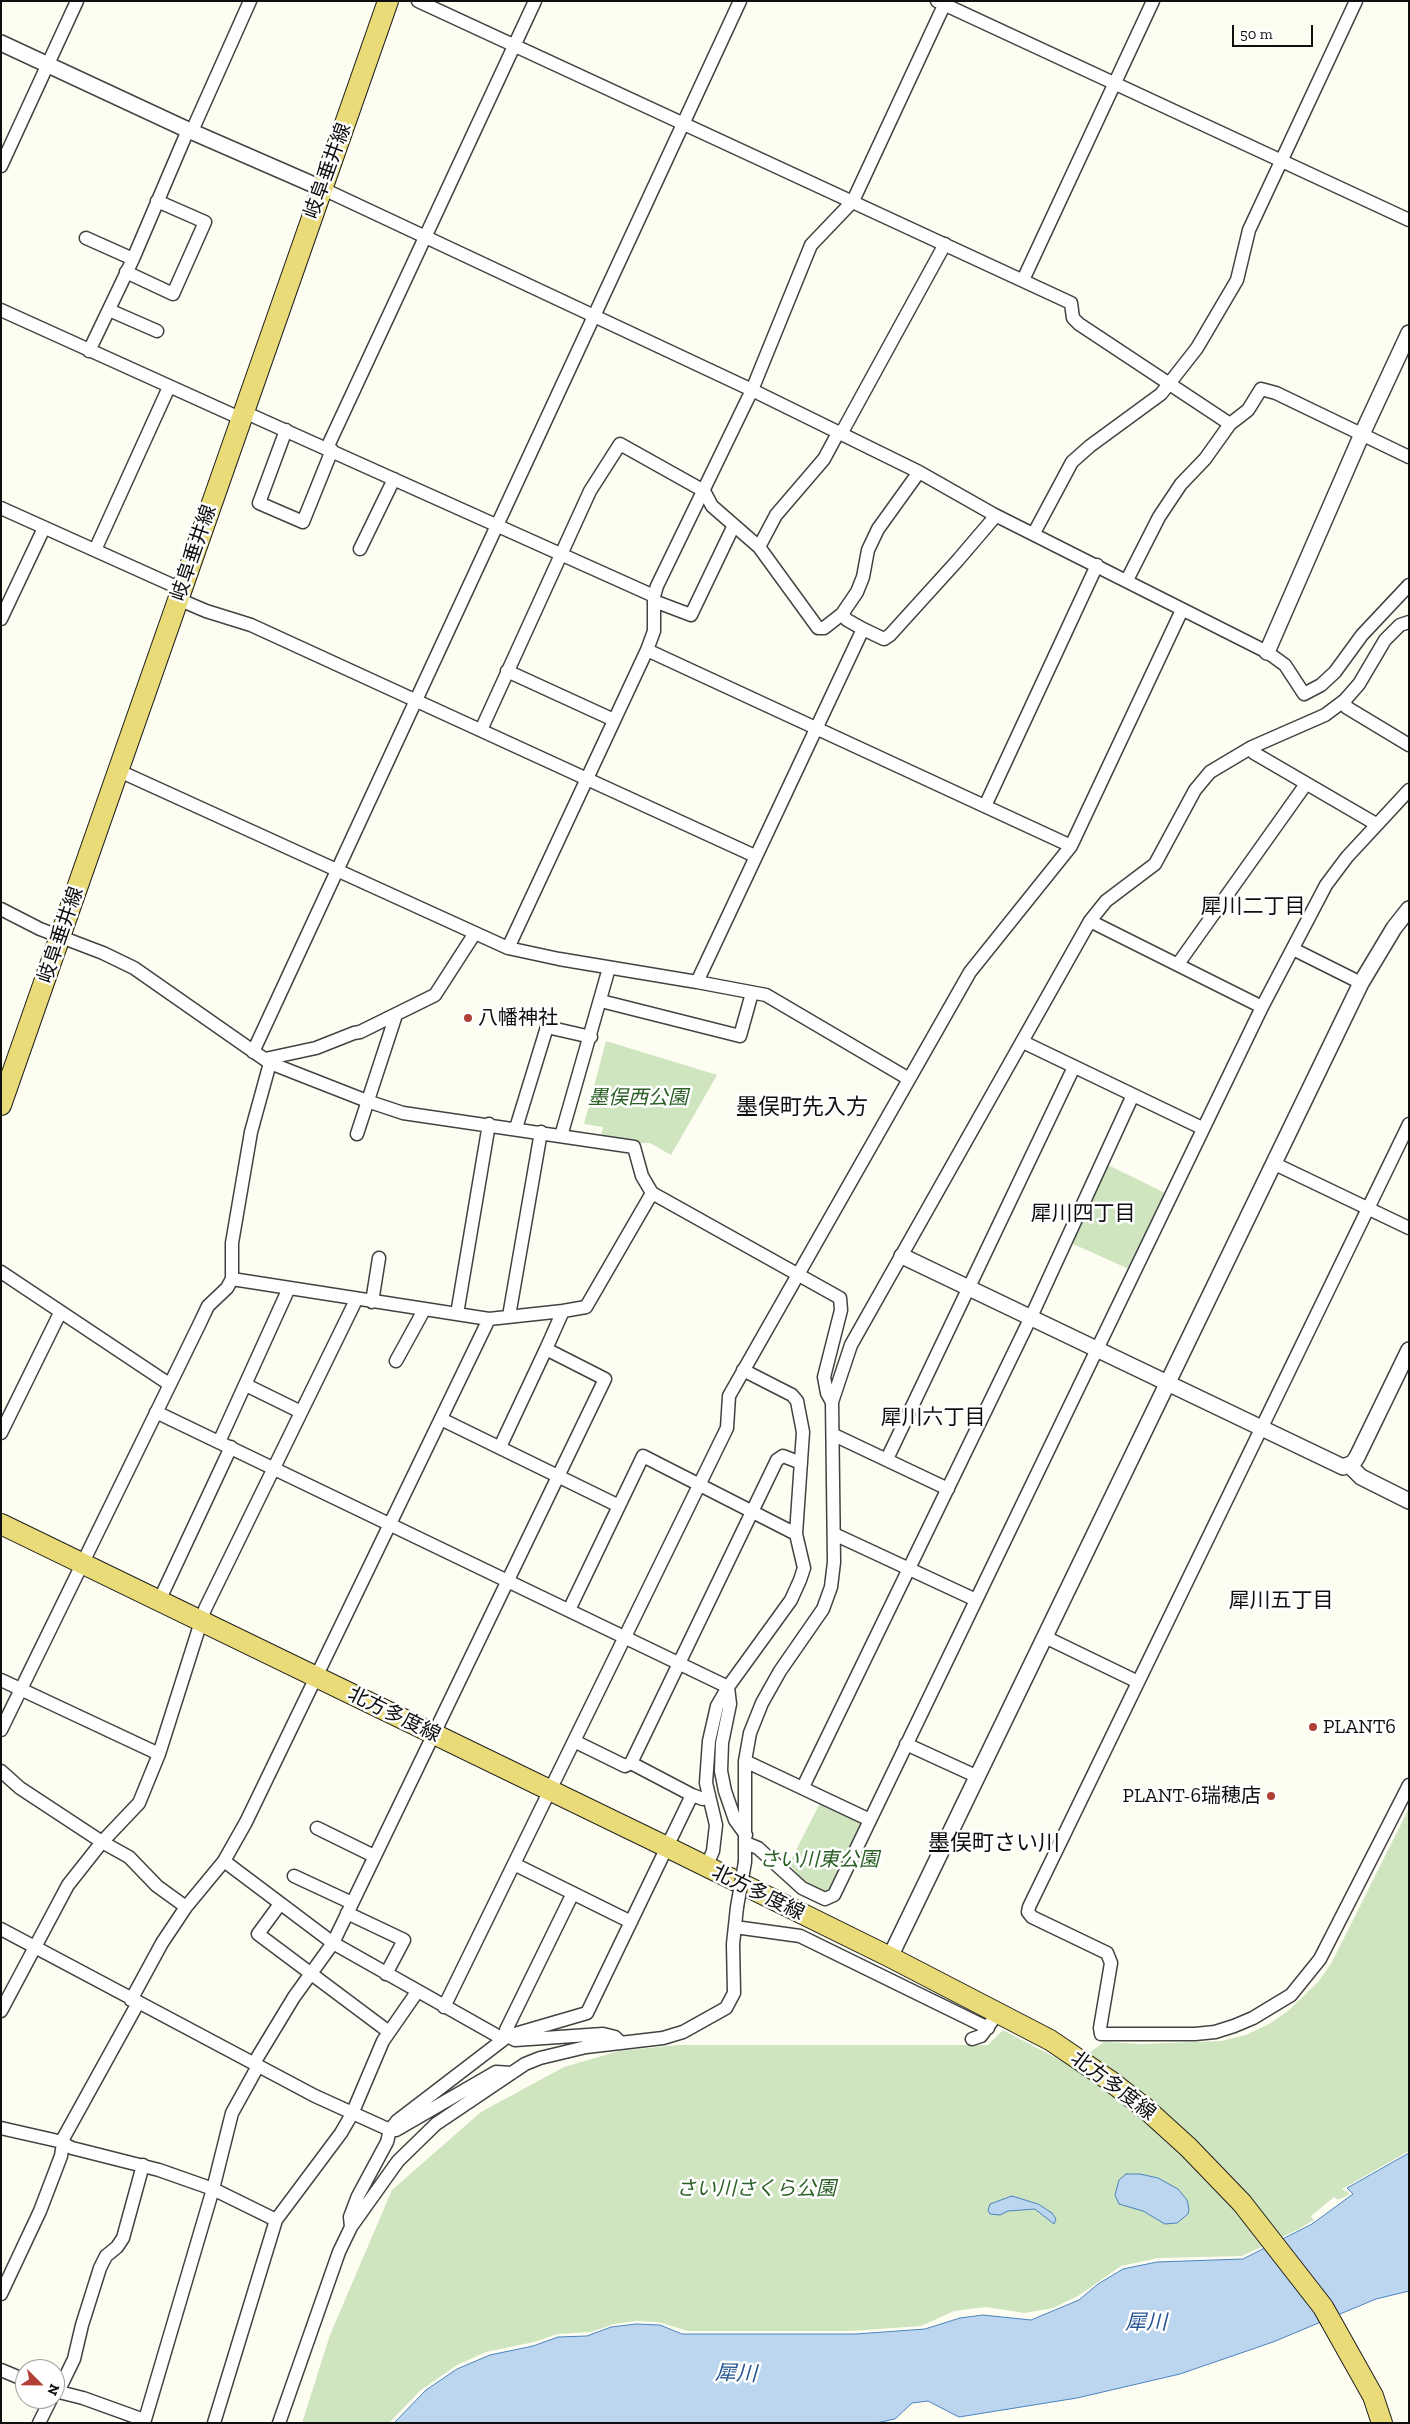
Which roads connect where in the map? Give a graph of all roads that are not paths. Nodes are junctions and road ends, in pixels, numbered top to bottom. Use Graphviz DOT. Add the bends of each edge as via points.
graph roads {
  1 [pos="77,1"];
  2 [pos="250,1"];
  3 [pos="388,1"];
  4 [pos="418,1"];
  5 [pos="535,1"];
  6 [pos="740,1"];
  7 [pos="1153,1"];
  8 [pos="1356,1"];
  9 [pos="942,2"];
  10 [pos="1,43"];
  11 [pos="514,46"];
  12 [pos="47,65"];
  13 [pos="1114,85"];
  14 [pos="683,124"];
  15 [pos="190,131"];
  16 [pos="1281,162"];
  17 [pos="1,166"];
  18 [pos="321,188"];
  19 [pos="157,200"];
  20 [pos="853,201"];
  21 [pos="1409,220"];
  22 [pos="426,236"];
  23 [pos="86,238"];
  24 [pos="945,244"];
  25 [pos="133,259"];
  26 [pos="126,272"];
  27 [pos="1023,280"];
  28 [pos="1,310"];
  29 [pos="109,310"];
  30 [pos="593,317"];
  31 [pos="157,331"];
  32 [pos="1409,333"];
  33 [pos="89,351"];
  34 [pos="1169,383"];
  35 [pos="168,387"];
  36 [pos="752,390"];
  37 [pos="243,416"];
  38 [pos="1230,424"];
  39 [pos="286,430"];
  40 [pos="840,434"];
  41 [pos="1362,434"];
  42 [pos="330,449"];
  43 [pos="1409,457"];
  44 [pos="919,472"];
  45 [pos="394,479"];
  46 [pos="704,491"];
  47 [pos="1,508"];
  48 [pos="994,514"];
  49 [pos="734,525"];
  50 [pos="496,526"];
  51 [pos="44,528"];
  52 [pos="1034,533"];
  53 [pos="759,547"];
  54 [pos="360,549"];
  55 [pos="95,550"];
  56 [pos="560,555"];
  57 [pos="1097,565"];
  58 [pos="1127,580"];
  59 [pos="1409,585"];
  60 [pos="179,594"];
  61 [pos="654,599"];
  62 [pos="1182,610"];
  63 [pos="842,614"];
  64 [pos="1,619"];
  65 [pos="1409,622"];
  66 [pos="863,629"];
  67 [pos="647,650"];
  68 [pos="1267,652"];
  69 [pos="507,672"];
  70 [pos="416,700"];
  71 [pos="1345,700"];
  72 [pos="614,720"];
  73 [pos="815,727"];
  74 [pos="481,730"];
  75 [pos="1409,745"];
  76 [pos="1252,747"];
  77 [pos="117,770"];
  78 [pos="587,779"];
  79 [pos="1306,784"];
  80 [pos="1409,790"];
  81 [pos="985,806"];
  82 [pos="1376,824"];
  83 [pos="1071,846"];
  84 [pos="755,856"];
  85 [pos="337,869"];
  86 [pos="1,909"];
  87 [pos="1409,909"];
  88 [pos="1090,921"];
  89 [pos="475,933"];
  90 [pos="60,937"];
  91 [pos="508,948"];
  92 [pos="1293,949"];
  93 [pos="1178,964"];
  94 [pos="609,968"];
  95 [pos="697,982"];
  96 [pos="1361,983"];
  97 [pos="752,993"];
  98 [pos="601,1002"];
  99 [pos="1262,1007"];
  100 [pos="396,1015"];
  101 [pos="591,1037"];
  102 [pos="1023,1042"];
  103 [pos="253,1052"];
  104 [pos="267,1061"];
  105 [pos="1074,1066"];
  106 [pos="909,1079"];
  107 [pos="1133,1095"];
  108 [pos="367,1101"];
  109 [pos="1,1105"];
  110 [pos="489,1124"];
  111 [pos="1409,1124"];
  112 [pos="516,1128"];
  113 [pos="1202,1128"];
  114 [pos="541,1132"];
  115 [pos="357,1134"];
  116 [pos="561,1136"];
  117 [pos="1275,1164"];
  118 [pos="652,1193"];
  119 [pos="1368,1208"];
  120 [pos="1409,1228"];
  121 [pos="902,1256"];
  122 [pos="378,1258"];
  123 [pos="1,1272"];
  124 [pos="796,1275"];
  125 [pos="232,1280"];
  126 [pos="968,1287"];
  127 [pos="289,1288"];
  128 [pos="356,1300"];
  129 [pos="372,1302"];
  130 [pos="424,1310"];
  131 [pos="563,1311"];
  132 [pos="60,1313"];
  133 [pos="457,1314"];
  134 [pos="509,1316"];
  135 [pos="1031,1317"];
  136 [pos="489,1319"];
  137 [pos="546,1350"];
  138 [pos="1098,1350"];
  139 [pos="1409,1350"];
  140 [pos="396,1361"];
  141 [pos="743,1370"];
  142 [pos="169,1384"];
  143 [pos="1168,1384"];
  144 [pos="246,1385"];
  145 [pos="832,1402"];
  146 [pos="156,1412"];
  147 [pos="301,1412"];
  148 [pos="442,1419"];
  149 [pos="1261,1429"];
  150 [pos="1,1432"];
  151 [pos="834,1435"];
  152 [pos="219,1442"];
  153 [pos="231,1447"];
  154 [pos="500,1447"];
  155 [pos="887,1459"];
  156 [pos="801,1463"];
  157 [pos="1349,1465"];
  158 [pos="274,1468"];
  159 [pos="557,1477"];
  160 [pos="700,1484"];
  161 [pos="948,1489"];
  162 [pos="1409,1501"];
  163 [pos="618,1506"];
  164 [pos="753,1511"];
  165 [pos="1,1524"];
  166 [pos="390,1524"];
  167 [pos="796,1534"];
  168 [pos="834,1534"];
  169 [pos="81,1563"];
  170 [pos="909,1568"];
  171 [pos="507,1580"];
  172 [pos="976,1600"];
  173 [pos="159,1602"];
  174 [pos="569,1610"];
  175 [pos="200,1622"];
  176 [pos="625,1636"];
  177 [pos="1045,1637"];
  178 [pos="680,1663"];
  179 [pos="315,1677"];
  180 [pos="1,1680"];
  181 [pos="1138,1682"];
  182 [pos="728,1687"];
  183 [pos="21,1689"];
  184 [pos="1,1730"];
  185 [pos="433,1734"];
  186 [pos="574,1741"];
  187 [pos="906,1744"];
  188 [pos="159,1754"];
  189 [pos="745,1761"];
  190 [pos="631,1763"];
  191 [pos="1,1771"];
  192 [pos="978,1777"];
  193 [pos="1409,1785"];
  194 [pos="803,1788"];
  195 [pos="549,1791"];
  196 [pos="692,1794"];
  197 [pos="709,1796"];
  198 [pos="870,1820"];
  199 [pos="317,1828"];
  200 [pos="746,1839"];
  201 [pos="102,1842"];
  202 [pos="667,1847"];
  203 [pos="374,1856"];
  204 [pos="224,1861"];
  205 [pos="514,1864"];
  206 [pos="706,1868"];
  207 [pos="294,1876"];
  208 [pos="573,1893"];
  209 [pos="280,1904"];
  210 [pos="186,1907"];
  211 [pos="349,1908"];
  212 [pos="631,1922"];
  213 [pos="735,1926"];
  214 [pos="1,1930"];
  215 [pos="333,1943"];
  216 [pos="35,1947"];
  217 [pos="890,1957"];
  218 [pos="311,1974"];
  219 [pos="386,1974"];
  220 [pos="417,1992"];
  221 [pos="135,2002"];
  222 [pos="444,2007"];
  223 [pos="1,2011"];
  224 [pos="992,2020"];
  225 [pos="389,2032"];
  226 [pos="506,2038"];
  227 [pos="972,2040"];
  228 [pos="620,2043"];
  229 [pos="256,2064"];
  230 [pos="512,2072"];
  231 [pos="352,2114"];
  232 [pos="1,2128"];
  233 [pos="390,2130"];
  234 [pos="63,2144"];
  235 [pos="143,2165"];
  236 [pos="213,2189"];
  237 [pos="276,2220"];
  238 [pos="351,2227"];
  239 [pos="1,2294"];
  240 [pos="1,2370"];
  241 [pos="65,2375"];
  242 [pos="15,2376"];
  243 [pos="65,2395"];
  244 [pos="46,2409"];
  245 [pos="144,2422"];
  246 [pos="39,2423"];
  247 [pos="214,2423"];
  248 [pos="279,2423"];
  249 [pos="1382,2423"];
  1 -- 12 [label="street"];
  2 -- 15 [label="street"];
  3 -- 18 [label="main road, 岐阜垂井線"];
  4 -- 11 [label="street"];
  5 -- 11 [label="street"];
  6 -- 14 [label="street"];
  7 -- 13 [label="street"];
  8 -- 16 [label="street"];
  9 -- 13 [label="street"];
  9 -- 20 [label="street"];
  10 -- 12 [label="street"];
  11 -- 14 [label="street"];
  11 -- 22 [label="street"];
  12 -- 15 [label="street"];
  12 -- 17 [label="street"];
  13 -- 16 [label="street"];
  13 -- 27 [label="street"];
  14 -- 20 [label="street"];
  14 -- 30 [label="street"];
  15 -- 18 [label="street"];
  15 -- 19 [label="street"];
  16 -- 21 [label="street"];
  16 -- 34 [label="street" via="1249,230 1237,280 1196,348"];
  18 -- 22 [label="street"];
  18 -- 37 [label="main road, 岐阜垂井線"];
  19 -- 25 [label="street"];
  19 -- 26 [label="street" via="205,222 172,294"];
  20 -- 24 [label="street"];
  20 -- 36 [label="street" via="810,245"];
  22 -- 30 [label="street"];
  22 -- 42 [label="street"];
  23 -- 25 [label="street"];
  24 -- 27 [label="street"];
  24 -- 40 [label="street"];
  25 -- 26 [label="street"];
  26 -- 29 [label="street"];
  27 -- 34 [label="street" via="1072,303 1073,318 1079,324"];
  28 -- 33 [label="street"];
  29 -- 31 [label="street"];
  29 -- 33 [label="street"];
  30 -- 36 [label="street"];
  30 -- 50 [label="street"];
  32 -- 41 [label="street"];
  33 -- 35 [label="street"];
  34 -- 38 [label="street"];
  34 -- 52 [label="street" via="1160,394 1072,462"];
  35 -- 37 [label="street"];
  35 -- 55 [label="street"];
  36 -- 40 [label="street"];
  36 -- 46 [label="street"];
  37 -- 39 [label="street"];
  37 -- 60 [label="main road, 岐阜垂井線"];
  38 -- 41 [label="street" via="1248,410 1261,389"];
  38 -- 58 [label="street" via="1205,459 1181,484 1159,517"];
  39 -- 42 [label="street"];
  39 -- 42 [label="street" via="259,503 303,522"];
  40 -- 44 [label="street"];
  40 -- 53 [label="street" via="824,459 776,515"];
  41 -- 43 [label="street"];
  41 -- 68 [label="street"];
  42 -- 45 [label="street"];
  44 -- 48 [label="street"];
  44 -- 63 [label="street" via="875,536 857,592"];
  45 -- 50 [label="street"];
  45 -- 54 [label="street"];
  46 -- 49 [label="street" via="712,506"];
  46 -- 56 [label="street" via="620,444 590,491"];
  46 -- 61 [label="street" via="657,586"];
  47 -- 51 [label="street"];
  48 -- 52 [label="street"];
  48 -- 66 [label="street" via="964,554 890,635 884,639"];
  49 -- 53 [label="street"];
  49 -- 61 [label="street" via="691,615"];
  50 -- 56 [label="street"];
  50 -- 70 [label="street"];
  51 -- 55 [label="street"];
  51 -- 64 [label="street"];
  52 -- 57 [label="street"];
  53 -- 63 [label="street" via="818,628 824,628"];
  55 -- 60 [label="street"];
  56 -- 61 [label="street"];
  56 -- 69 [label="street"];
  57 -- 58 [label="street"];
  57 -- 81 [label="street"];
  58 -- 62 [label="street"];
  59 -- 68 [label="street" via="1362,635 1335,672 1304,694 1285,665"];
  60 -- 70 [label="street"];
  60 -- 77 [label="main road, 岐阜垂井線"];
  61 -- 67 [label="street" via="654,631"];
  62 -- 68 [label="street"];
  62 -- 83 [label="street"];
  63 -- 66 [label="street" via="846,620"];
  65 -- 71 [label="street" via="1400,625 1385,640 1359,684"];
  66 -- 73 [label="street"];
  67 -- 72 [label="street"];
  67 -- 73 [label="street"];
  69 -- 72 [label="street"];
  69 -- 74 [label="street"];
  70 -- 74 [label="street"];
  70 -- 85 [label="street"];
  71 -- 75 [label="street" via="1346,707"];
  71 -- 76 [label="street" via="1325,715"];
  72 -- 78 [label="street"];
  73 -- 81 [label="street"];
  73 -- 84 [label="street"];
  74 -- 78 [label="street"];
  76 -- 79 [label="street" via="1254,753"];
  76 -- 88 [label="street" via="1210,772 1195,790 1155,864 1106,901"];
  77 -- 85 [label="street"];
  77 -- 90 [label="main road, 岐阜垂井線"];
  78 -- 84 [label="street"];
  78 -- 91 [label="street"];
  79 -- 82 [label="street"];
  79 -- 93 [label="street"];
  80 -- 82 [label="street"];
  81 -- 83 [label="street"];
  82 -- 92 [label="street" via="1326,885"];
  83 -- 106 [label="street" via="970,972"];
  84 -- 95 [label="street"];
  85 -- 89 [label="street"];
  85 -- 103 [label="street"];
  86 -- 90 [label="street"];
  87 -- 96 [label="street"];
  88 -- 93 [label="street"];
  88 -- 102 [label="street"];
  89 -- 91 [label="street"];
  89 -- 100 [label="street" via="435,995"];
  90 -- 103 [label="street" via="134,968"];
  90 -- 109 [label="main road, 岐阜垂井線"];
  91 -- 94 [label="street"];
  92 -- 96 [label="street"];
  92 -- 99 [label="street"];
  93 -- 99 [label="street"];
  94 -- 95 [label="street"];
  94 -- 98 [label="street"];
  95 -- 97 [label="street"];
  96 -- 117 [label="street"];
  97 -- 98 [label="street" via="740,1036"];
  97 -- 106 [label="street" via="766,996"];
  98 -- 101 [label="street"];
  99 -- 113 [label="street"];
  100 -- 104 [label="street" via="316,1048"];
  100 -- 108 [label="street"];
  101 -- 112 [label="street" via="546,1027"];
  101 -- 116 [label="street"];
  102 -- 105 [label="street"];
  102 -- 121 [label="street"];
  103 -- 104 [label="street"];
  104 -- 108 [label="street"];
  104 -- 125 [label="street" via="232,1243"];
  105 -- 107 [label="street"];
  105 -- 126 [label="street"];
  106 -- 124 [label="street"];
  107 -- 113 [label="street"];
  107 -- 135 [label="street"];
  108 -- 110 [label="street" via="404,1113"];
  108 -- 115 [label="street"];
  110 -- 112 [label="street"];
  110 -- 133 [label="street"];
  111 -- 119 [label="street"];
  112 -- 114 [label="street"];
  113 -- 138 [label="street"];
  114 -- 116 [label="street"];
  114 -- 134 [label="street"];
  116 -- 118 [label="street" via="634,1147 642,1176"];
  117 -- 119 [label="street"];
  117 -- 143 [label="street"];
  118 -- 124 [label="street"];
  118 -- 131 [label="street" via="586,1306"];
  119 -- 120 [label="street"];
  119 -- 149 [label="street"];
  121 -- 126 [label="street"];
  121 -- 145 [label="street" via="851,1345"];
  122 -- 129 [label="street"];
  123 -- 132 [label="street"];
  124 -- 141 [label="street"];
  124 -- 145 [label="street" via="840,1298 842,1304 824,1377 826,1393"];
  125 -- 127 [label="street"];
  125 -- 142 [label="street" via="208,1306"];
  126 -- 135 [label="street"];
  126 -- 155 [label="street"];
  127 -- 128 [label="street"];
  127 -- 144 [label="street"];
  128 -- 129 [label="street"];
  128 -- 147 [label="street"];
  129 -- 130 [label="street"];
  130 -- 133 [label="street"];
  130 -- 140 [label="street"];
  131 -- 134 [label="street"];
  131 -- 137 [label="street"];
  132 -- 142 [label="street"];
  132 -- 150 [label="street"];
  133 -- 136 [label="street"];
  134 -- 136 [label="street"];
  135 -- 138 [label="street"];
  135 -- 161 [label="street"];
  136 -- 148 [label="street"];
  137 -- 154 [label="street"];
  137 -- 159 [label="street" via="606,1378"];
  138 -- 143 [label="street"];
  138 -- 172 [label="street"];
  139 -- 157 [label="street" via="1357,1457"];
  141 -- 156 [label="street" via="792,1395 797,1401 803,1432"];
  141 -- 160 [label="street" via="729,1396 727,1428"];
  142 -- 146 [label="street"];
  143 -- 149 [label="street"];
  143 -- 177 [label="street"];
  144 -- 147 [label="street"];
  144 -- 152 [label="street"];
  145 -- 151 [label="street"];
  146 -- 152 [label="street"];
  146 -- 169 [label="street"];
  147 -- 158 [label="street"];
  148 -- 154 [label="street"];
  148 -- 166 [label="street"];
  149 -- 157 [label="street" via="1335,1465"];
  149 -- 181 [label="street"];
  151 -- 155 [label="street"];
  151 -- 168 [label="street"];
  152 -- 153 [label="street"];
  153 -- 158 [label="street"];
  153 -- 173 [label="street"];
  154 -- 159 [label="street"];
  155 -- 161 [label="street"];
  156 -- 164 [label="street" via="783,1456 778,1460"];
  156 -- 167 [label="street"];
  157 -- 162 [label="street" via="1361,1477"];
  158 -- 166 [label="street"];
  158 -- 175 [label="street"];
  159 -- 163 [label="street"];
  159 -- 171 [label="street"];
  160 -- 163 [label="street" via="643,1456"];
  160 -- 164 [label="street"];
  160 -- 176 [label="street"];
  161 -- 170 [label="street"];
  163 -- 174 [label="street"];
  164 -- 167 [label="street"];
  164 -- 178 [label="street"];
  165 -- 169 [label="main road, 北方多度線"];
  166 -- 171 [label="street"];
  166 -- 179 [label="street"];
  167 -- 182 [label="street" via="804,1568 797,1587"];
  168 -- 170 [label="street"];
  168 -- 189 [label="street" via="831,1587 823,1609 762,1703 750,1733"];
  169 -- 173 [label="main road, 北方多度線"];
  169 -- 183 [label="street"];
  170 -- 172 [label="street"];
  170 -- 194 [label="street"];
  171 -- 174 [label="street"];
  171 -- 185 [label="street"];
  172 -- 187 [label="street"];
  173 -- 175 [label="main road, 北方多度線"];
  174 -- 176 [label="street"];
  175 -- 179 [label="main road, 北方多度線"];
  175 -- 188 [label="street"];
  176 -- 178 [label="street"];
  176 -- 186 [label="street"];
  177 -- 181 [label="street"];
  177 -- 192 [label="street"];
  178 -- 182 [label="street"];
  178 -- 190 [label="street"];
  179 -- 185 [label="main road, 北方多度線"];
  179 -- 204 [label="street"];
  180 -- 183 [label="street"];
  181 -- 193 [label="street" via="1028,1912 1032,1917 1107,1953 1111,1963 1100,2028 1102,2034 1215,2032 1253,2018 1291,1995 1320,1958"];
  182 -- 197 [label="street" via="717,1706 709,1741 706,1783"];
  182 -- 200 [label="street" via="730,1704 722,1743 721,1771 735,1820"];
  183 -- 184 [label="street"];
  183 -- 188 [label="street"];
  185 -- 195 [label="main road, 北方多度線"];
  185 -- 203 [label="street"];
  186 -- 190 [label="street" via="625,1766"];
  186 -- 195 [label="street"];
  187 -- 192 [label="street"];
  187 -- 198 [label="street"];
  188 -- 201 [label="street" via="136,1809"];
  189 -- 194 [label="street"];
  189 -- 200 [label="street"];
  190 -- 196 [label="street"];
  191 -- 201 [label="street" via="20,1788"];
  192 -- 217 [label="street"];
  194 -- 198 [label="street"];
  195 -- 202 [label="main road, 北方多度線"];
  195 -- 205 [label="street"];
  196 -- 197 [label="street" via="703,1799"];
  196 -- 202 [label="street"];
  197 -- 206 [label="street" via="716,1825 713,1852"];
  198 -- 200 [label="street" via="834,1895 825,1899 802,1888"];
  199 -- 203 [label="street"];
  200 -- 213 [label="street, bridge"];
  201 -- 210 [label="street" via="129,1857 157,1886"];
  201 -- 216 [label="street" via="68,1885"];
  202 -- 206 [label="main road, 北方多度線"];
  202 -- 212 [label="street"];
  203 -- 211 [label="street"];
  204 -- 209 [label="street"];
  204 -- 210 [label="street"];
  205 -- 208 [label="street"];
  205 -- 222 [label="street"];
  206 -- 217 [label="main road, 北方多度線"];
  207 -- 211 [label="street"];
  208 -- 212 [label="street"];
  208 -- 226 [label="street" via="515,2009"];
  209 -- 215 [label="street"];
  209 -- 218 [label="street" via="258,1934"];
  210 -- 221 [label="street" via="162,1943"];
  211 -- 215 [label="street"];
  211 -- 219 [label="street" via="404,1940"];
  212 -- 226 [label="street" via="587,2014"];
  213 -- 224 [label="street" via="800,1936"];
  213 -- 228 [label="street" via="734,1993 726,2008 683,2032"];
  214 -- 216 [label="street"];
  215 -- 218 [label="street"];
  215 -- 219 [label="street"];
  216 -- 221 [label="street"];
  216 -- 223 [label="street"];
  217 -- 224 [label="main road, 北方多度線"];
  218 -- 225 [label="street"];
  218 -- 229 [label="street" via="294,1996"];
  219 -- 220 [label="street"];
  220 -- 222 [label="street"];
  220 -- 225 [label="street"];
  221 -- 229 [label="street"];
  221 -- 234 [label="street"];
  222 -- 226 [label="street"];
  224 -- 227 [label="street" via="981,2036"];
  224 -- 249 [label="main road, 北方多度線" via="1062,2048 1145,2108 1188,2147 1242,2203 1323,2307 1373,2396"];
  225 -- 231 [label="street"];
  226 -- 228 [label="street" via="528,2041 603,2034 615,2037"];
  226 -- 233 [label="street" via="412,2109"];
  228 -- 230 [label="street" via="555,2054"];
  229 -- 231 [label="street"];
  229 -- 236 [label="street" via="232,2113"];
  230 -- 233 [label="street" via="496,2072 396,2130"];
  230 -- 238 [label="street" via="436,2124 411,2147"];
  231 -- 233 [label="street"];
  231 -- 237 [label="street" via="342,2133"];
  232 -- 234 [label="street"];
  233 -- 238 [label="street" via="387,2142 358,2196 350,2217"];
  234 -- 235 [label="street"];
  234 -- 239 [label="street" via="40,2211"];
  235 -- 236 [label="street"];
  235 -- 241 [label="street" via="124,2238 106,2256 100,2268 74,2359"];
  236 -- 237 [label="street"];
  236 -- 245 [label="street"];
  237 -- 247 [label="street"];
  238 -- 248 [label="street" via="326,2285"];
  240 -- 242 [label="street"];
  243 -- 245 [label="street" via="83,2398"];
  244 -- 246 [label="street"];
}
